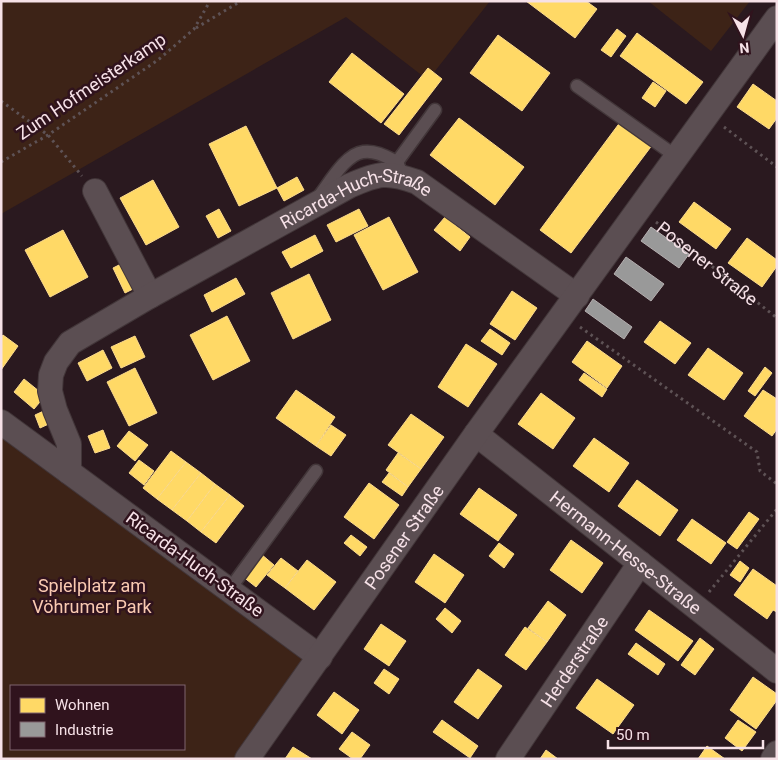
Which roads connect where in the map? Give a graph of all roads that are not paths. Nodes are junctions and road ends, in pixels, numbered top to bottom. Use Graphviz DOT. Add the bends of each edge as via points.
graph roads {
  1 [pos="777,18"];
  2 [pos="577,86"];
  3 [pos="436,110"];
  4 [pos="677,157"];
  5 [pos="400,169"];
  6 [pos="95,191"];
  7 [pos="150,296"];
  8 [pos="577,296"];
  9 [pos="1,422"];
  10 [pos="476,434"];
  11 [pos="316,471"];
  12 [pos="70,472"];
  13 [pos="640,563"];
  14 [pos="229,590"];
  15 [pos="320,656"];
  16 [pos="777,671"];
  17 [pos="777,753"];
  18 [pos="247,759"];
  19 [pos="508,759"];
  20 [pos="773,759"];
  1 -- 4 [label="street, Posener Straße"];
  2 -- 4 [label="lane"];
  3 -- 5 [label="lane"];
  4 -- 8 [label="street, Posener Straße"];
  5 -- 7 [label="street, Ricarda-Huch-Straße" via="396,174 371,176 349,186"];
  5 -- 8 [label="street, Ricarda-Huch-Straße"];
  6 -- 7 [label="street"];
  7 -- 12 [label="street, Ricarda-Huch-Straße" via="70,343 56,362 50,391 69,444"];
  8 -- 10 [label="street, Posener Straße"];
  9 -- 12 [label="street, Ricarda-Huch-Straße"];
  10 -- 13 [label="street, Hermann-Hesse-Straße"];
  10 -- 15 [label="street, Posener Straße"];
  11 -- 14 [label="lane"];
  12 -- 14 [label="street, Ricarda-Huch-Straße"];
  13 -- 16 [label="street, Hermann-Hesse-Straße"];
  13 -- 19 [label="street, Herderstraße"];
  14 -- 15 [label="street, Ricarda-Huch-Straße"];
  15 -- 18 [label="street, Posener Straße"];
  17 -- 20 [label="street"];
}
